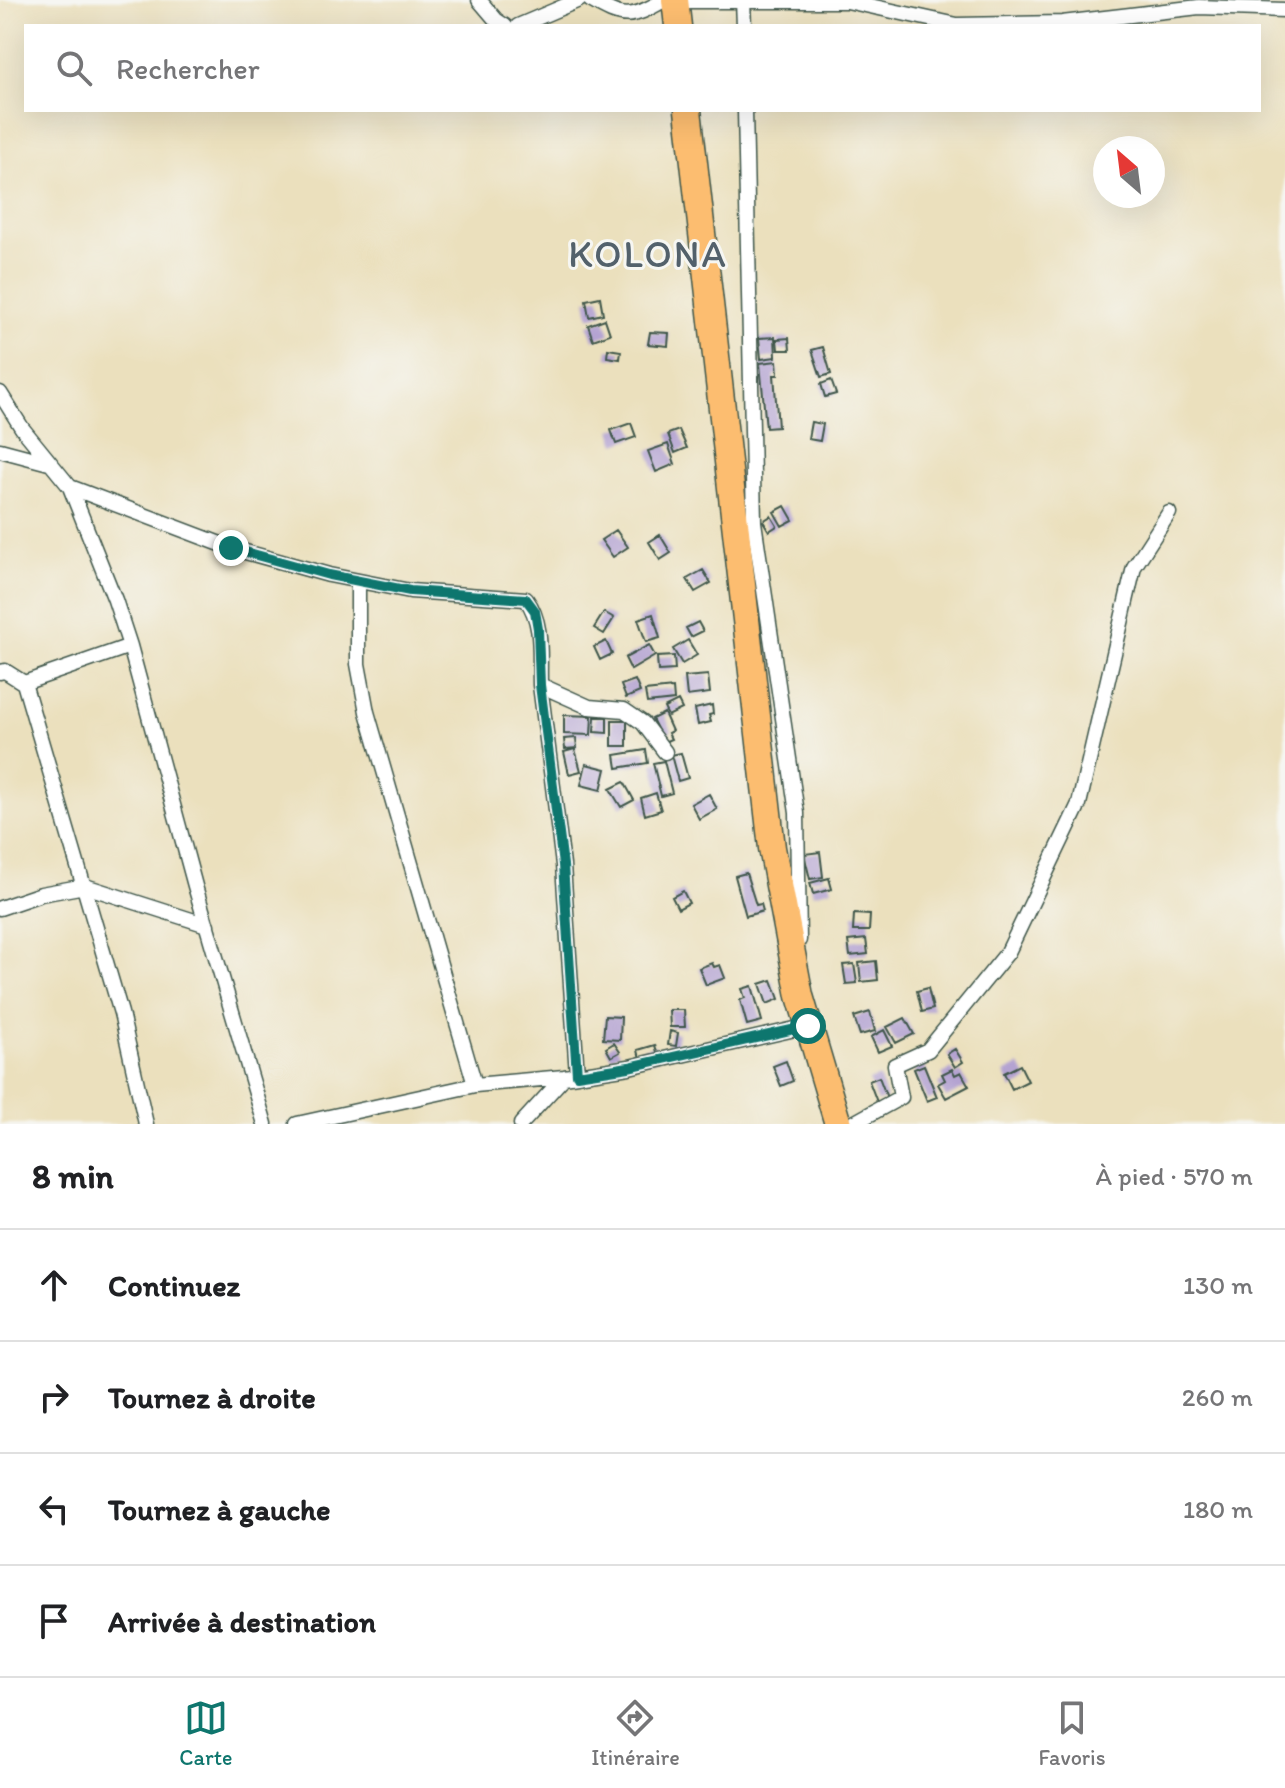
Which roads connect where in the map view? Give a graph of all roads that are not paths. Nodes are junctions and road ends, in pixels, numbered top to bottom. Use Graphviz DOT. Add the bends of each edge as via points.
graph roads {
  1 [pos="479,0"];
  2 [pos="579,0"];
  3 [pos="590,0"];
  4 [pos="664,0"];
  5 [pos="675,0"];
  6 [pos="743,1"];
  7 [pos="1199,4"];
  8 [pos="1285,10"];
  9 [pos="502,24"];
  10 [pos="523,24"];
  11 [pos="678,24"];
  12 [pos="744,24"];
  13 [pos="952,24"];
  14 [pos="1010,24"];
  15 [pos="688,112"];
  16 [pos="745,112"];
  17 [pos="0,393"];
  18 [pos="0,450"];
  19 [pos="49,463"];
  20 [pos="70,487"];
  21 [pos="1169,513"];
  22 [pos="358,581"];
  23 [pos="130,646"];
  24 [pos="0,672"];
  25 [pos="24,683"];
  26 [pos="540,685"];
  27 [pos="665,752"];
  28 [pos="85,886"];
  29 [pos="0,908"];
  30 [pos="207,925"];
  31 [pos="800,996"];
  32 [pos="808,1026"];
  33 [pos="571,1076"];
  34 [pos="475,1085"];
  35 [pos="146,1124"];
  36 [pos="265,1124"];
  37 [pos="297,1124"];
  38 [pos="521,1124"];
  39 [pos="838,1124"];
  40 [pos="852,1124"];
  1 -- 9 [label="street"];
  2 -- 10 [label="street"];
  3 -- 4 [label="street" via="619,15 633,15"];
  5 -- 6 [label="street"];
  5 -- 11 [label="highway"];
  6 -- 12 [label="street"];
  6 -- 13 [label="street" via="847,1"];
  7 -- 8 [label="street"];
  7 -- 14 [label="street" via="1062,23"];
  15 -- 31 [label="highway" via="772,848"];
  16 -- 31 [label="street" via="754,522 797,813"];
  17 -- 19 [label="street"];
  18 -- 19 [label="street"];
  19 -- 20 [label="street"];
  20 -- 22 [label="street" via="231,548"];
  20 -- 23 [label="street"];
  21 -- 40 [label="street" via="1134,567 1079,804 1008,952 928,1050 895,1065 901,1097"];
  22 -- 26 [label="street" via="410,591 526,599 538,629"];
  22 -- 34 [label="street" via="358,664 367,712"];
  23 -- 25 [label="street"];
  23 -- 30 [label="street"];
  24 -- 25 [label="street"];
  25 -- 28 [label="street"];
  26 -- 27 [label="street" via="589,707 624,710 643,723"];
  26 -- 33 [label="street" via="563,865"];
  28 -- 29 [label="street"];
  28 -- 30 [label="street"];
  28 -- 35 [label="street"];
  30 -- 36 [label="street"];
  31 -- 32 [label="highway"];
  32 -- 33 [label="street"];
  32 -- 39 [label="highway"];
  33 -- 34 [label="street"];
  33 -- 38 [label="street"];
  34 -- 37 [label="street"];
}
